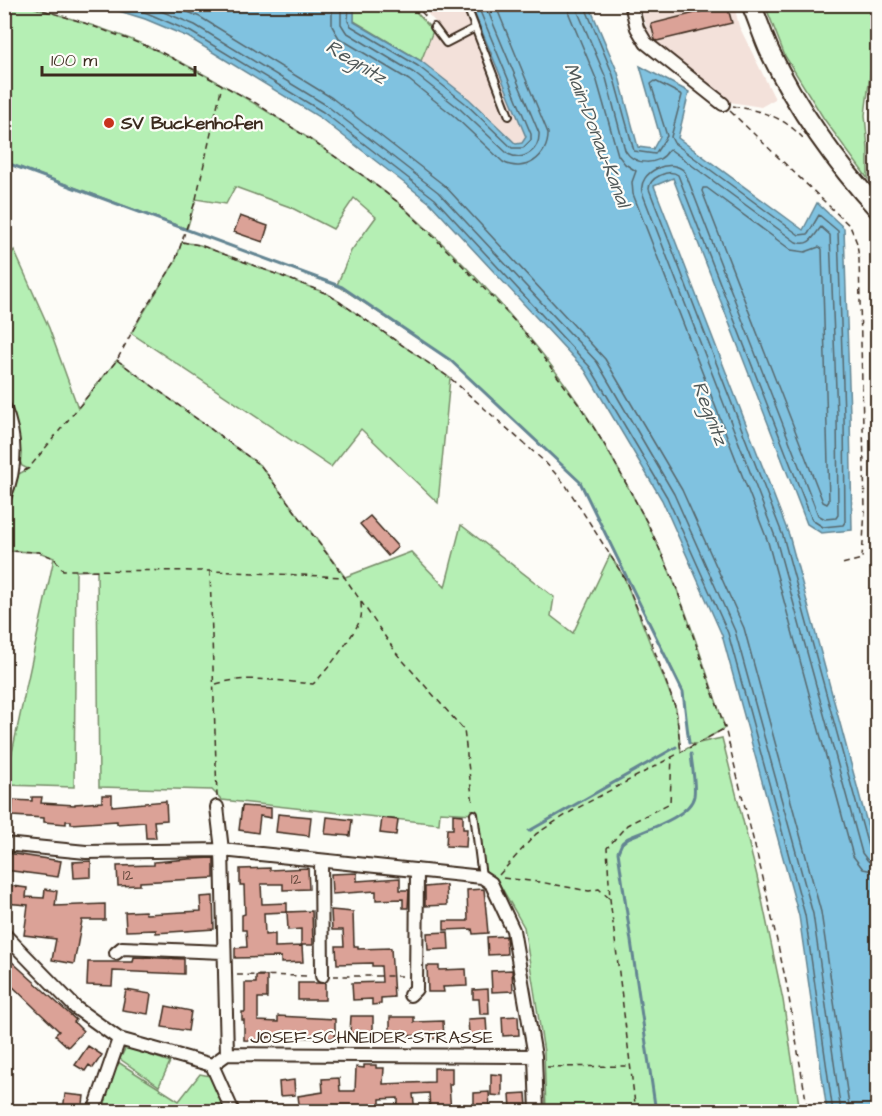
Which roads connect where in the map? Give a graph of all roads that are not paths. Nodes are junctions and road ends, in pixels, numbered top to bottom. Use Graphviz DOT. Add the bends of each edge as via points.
graph roads {
  1 [pos="466,4"];
  2 [pos="630,4"];
  3 [pos="752,4"];
  4 [pos="434,27"];
  5 [pos="475,28"];
  6 [pos="723,104"];
  7 [pos="509,116"];
  8 [pos="872,203"];
  9 [pos="4,407"];
  10 [pos="4,498"];
  11 [pos="217,807"];
  12 [pos="474,814"];
  13 [pos="4,843"];
  14 [pos="222,850"];
  15 [pos="321,862"];
  16 [pos="417,870"];
  17 [pos="482,877"];
  18 [pos="6,937"];
  19 [pos="223,952"];
  20 [pos="116,953"];
  21 [pos="322,976"];
  22 [pos="410,995"];
  23 [pos="119,1039"];
  24 [pos="227,1054"];
  25 [pos="535,1062"];
  26 [pos="212,1065"];
  27 [pos="94,1112"];
  28 [pos="233,1112"];
  29 [pos="537,1112"];
  1 -- 5 [label="lane"];
  2 -- 6 [label="street" via="646,43"];
  3 -- 8 [label="main road" via="771,53 798,101"];
  4 -- 5 [label="lane" via="446,43"];
  5 -- 7 [label="lane"];
  9 -- 10 [label="street" via="14,447 13,477"];
  11 -- 14 [label="street"];
  12 -- 17 [label="lane"];
  13 -- 14 [label="street" via="86,852"];
  14 -- 15 [label="street"];
  14 -- 19 [label="street"];
  15 -- 16 [label="street"];
  15 -- 21 [label="street"];
  16 -- 17 [label="street"];
  16 -- 22 [label="street" via="416,988"];
  17 -- 25 [label="street" via="491,883 513,930"];
  18 -- 23 [label="street" via="75,1008"];
  19 -- 20 [label="street" via="122,948"];
  19 -- 24 [label="street"];
  23 -- 26 [label="street"];
  23 -- 27 [label="street"];
  24 -- 25 [label="street, JOSEF-SCHNEIDER-STRASSE"];
  24 -- 26 [label="street, JOSEF-SCHNEIDER-STRASSE"];
  25 -- 29 [label="street"];
  26 -- 28 [label="street"];
}
